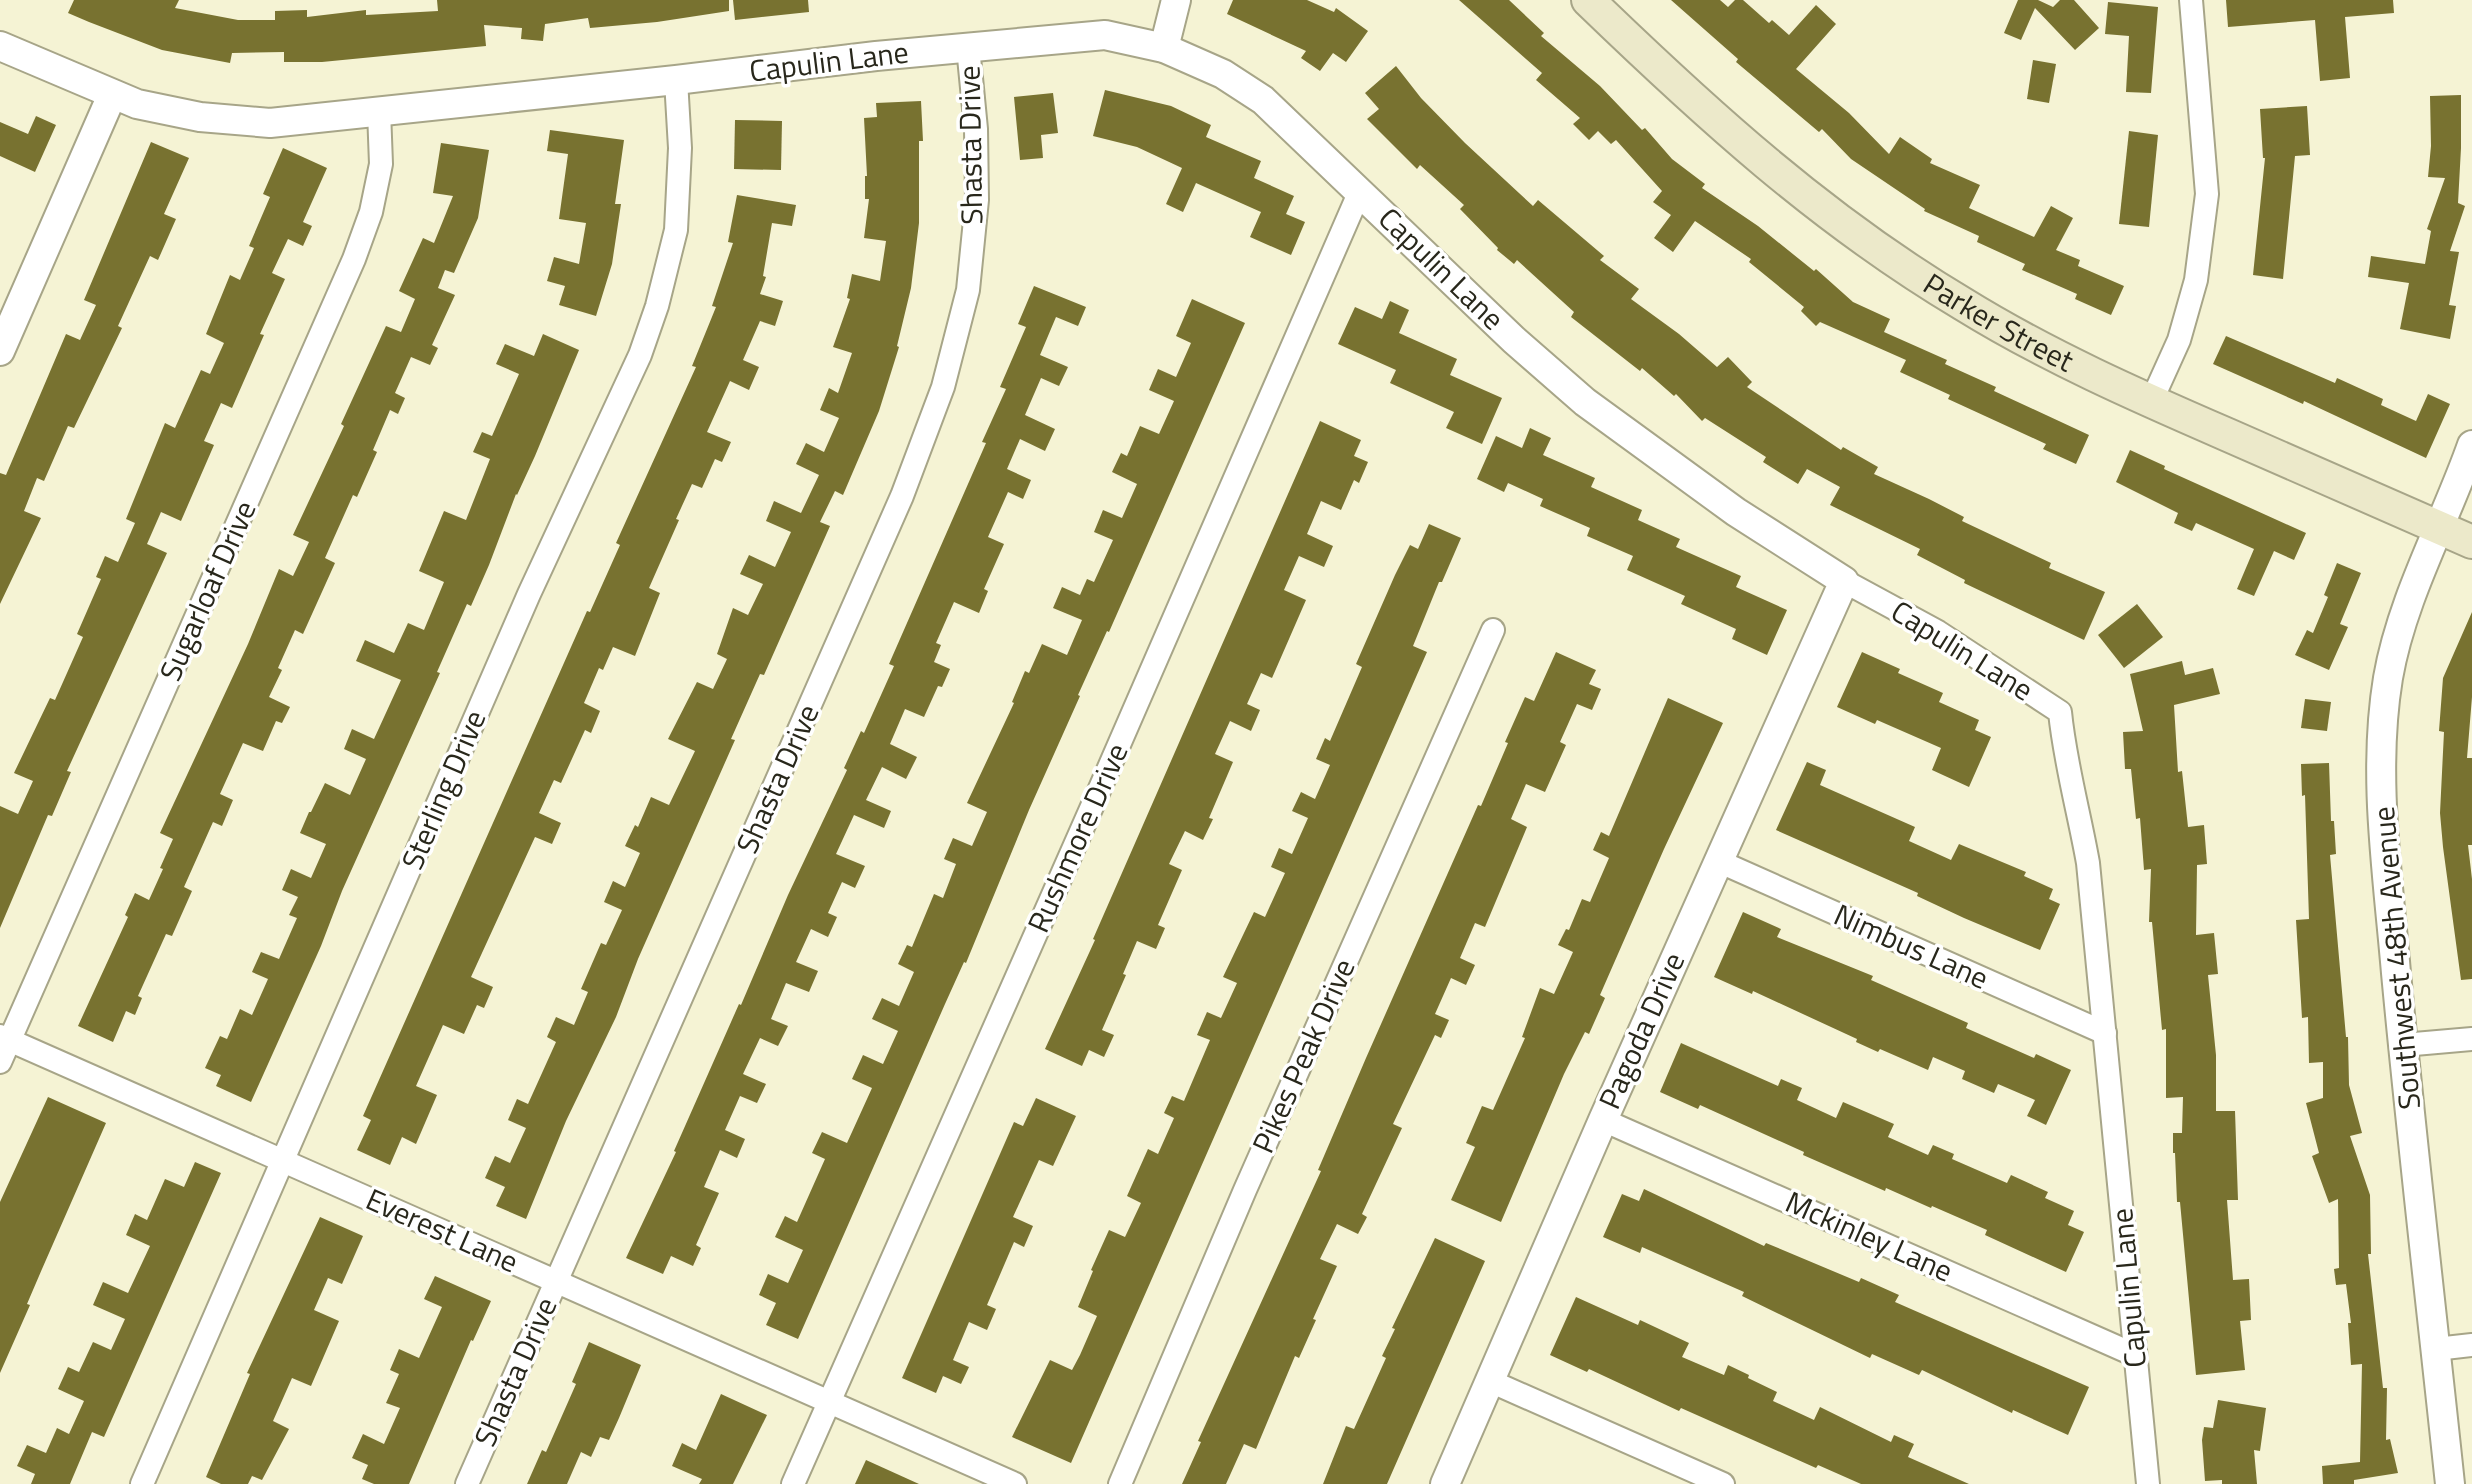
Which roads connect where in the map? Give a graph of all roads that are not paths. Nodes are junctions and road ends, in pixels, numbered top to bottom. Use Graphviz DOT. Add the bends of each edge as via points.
graph roads {
  1 [pos="1176,0"];
  2 [pos="1588,0"];
  3 [pos="2191,0"];
  4 [pos="0,46"];
  5 [pos="968,47"];
  6 [pos="1164,48"];
  7 [pos="676,80"];
  8 [pos="112,95"];
  9 [pos="379,111"];
  10 [pos="1360,191"];
  11 [pos="0,351"];
  12 [pos="2151,402"];
  13 [pos="2472,445"];
  14 [pos="2440,528"];
  15 [pos="2472,542"];
  16 [pos="1844,581"];
  17 [pos="1493,630"];
  18 [pos="1718,861"];
  19 [pos="2105,1033"];
  20 [pos="5,1038"];
  21 [pos="2472,1039"];
  22 [pos="2403,1045"];
  23 [pos="0,1062"];
  24 [pos="1603,1120"];
  25 [pos="283,1161"];
  26 [pos="556,1282"];
  27 [pos="2472,1345"];
  28 [pos="2436,1349"];
  29 [pos="2135,1355"];
  30 [pos="1490,1381"];
  31 [pos="829,1402"];
  32 [pos="142,1484"];
  33 [pos="467,1484"];
  34 [pos="793,1484"];
  35 [pos="1015,1484"];
  36 [pos="1120,1484"];
  37 [pos="1445,1484"];
  38 [pos="1723,1484"];
  39 [pos="2148,1484"];
  40 [pos="2450,1484"];
  1 -- 6 [label="street"];
  2 -- 12 [label="main road, Parker Street" via="1727,132 1818,207 1962,304"];
  3 -- 12 [label="street" via="2207,194 2196,280 2179,340"];
  4 -- 8 [label="street, Capulin Lane"];
  5 -- 6 [label="street, Capulin Lane" via="1105,35"];
  5 -- 7 [label="street, Capulin Lane"];
  5 -- 26 [label="street, Shasta Drive" via="977,200 968,290 943,387 902,496"];
  6 -- 10 [label="street, Capulin Lane" via="1223,74 1263,100"];
  7 -- 9 [label="street, Capulin Lane"];
  7 -- 25 [label="street, Sterling Drive" via="676,230 640,355 529,594"];
  8 -- 9 [label="street, Capulin Lane" via="200,117 270,123"];
  8 -- 11 [label="street"];
  9 -- 20 [label="street, Sugarloaf Drive" via="381,164 354,259"];
  10 -- 16 [label="street, Capulin Lane" via="1585,402 1736,512"];
  10 -- 31 [label="street, Rushmore Drive"];
  12 -- 14 [label="main road, Parker Street"];
  13 -- 14 [label="street, Southwest 48th Avenue"];
  14 -- 15 [label="main road, Parker Street"];
  14 -- 22 [label="street, Southwest 48th Avenue" via="2402,623 2388,677 2380,759"];
  16 -- 18 [label="street, Pagoda Drive"];
  16 -- 19 [label="street, Capulin Lane" via="1938,632 2060,712 2088,863"];
  17 -- 36 [label="street, Pikes Peak Drive"];
  18 -- 19 [label="street, Nimbus Lane"];
  18 -- 24 [label="street, Pagoda Drive"];
  19 -- 29 [label="street, Capulin Lane"];
  20 -- 23 [label="street, Sugarloaf Drive"];
  20 -- 25 [label="street, Everest Lane"];
  21 -- 22 [label="street"];
  22 -- 28 [label="street, Southwest 48th Avenue"];
  24 -- 29 [label="street, Mckinley Lane"];
  24 -- 30 [label="street, Pagoda Drive"];
  25 -- 26 [label="street, Everest Lane"];
  25 -- 32 [label="street, Sterling Drive"];
  26 -- 31 [label="street, Everest Lane"];
  26 -- 33 [label="street, Shasta Drive"];
  27 -- 28 [label="street"];
  28 -- 40 [label="street, Southwest 48th Avenue"];
  29 -- 39 [label="street, Capulin Lane"];
  30 -- 37 [label="street, Pagoda Drive"];
  30 -- 38 [label="street"];
  31 -- 34 [label="street, Rushmore Drive"];
  31 -- 35 [label="street, Everest Lane"];
}
